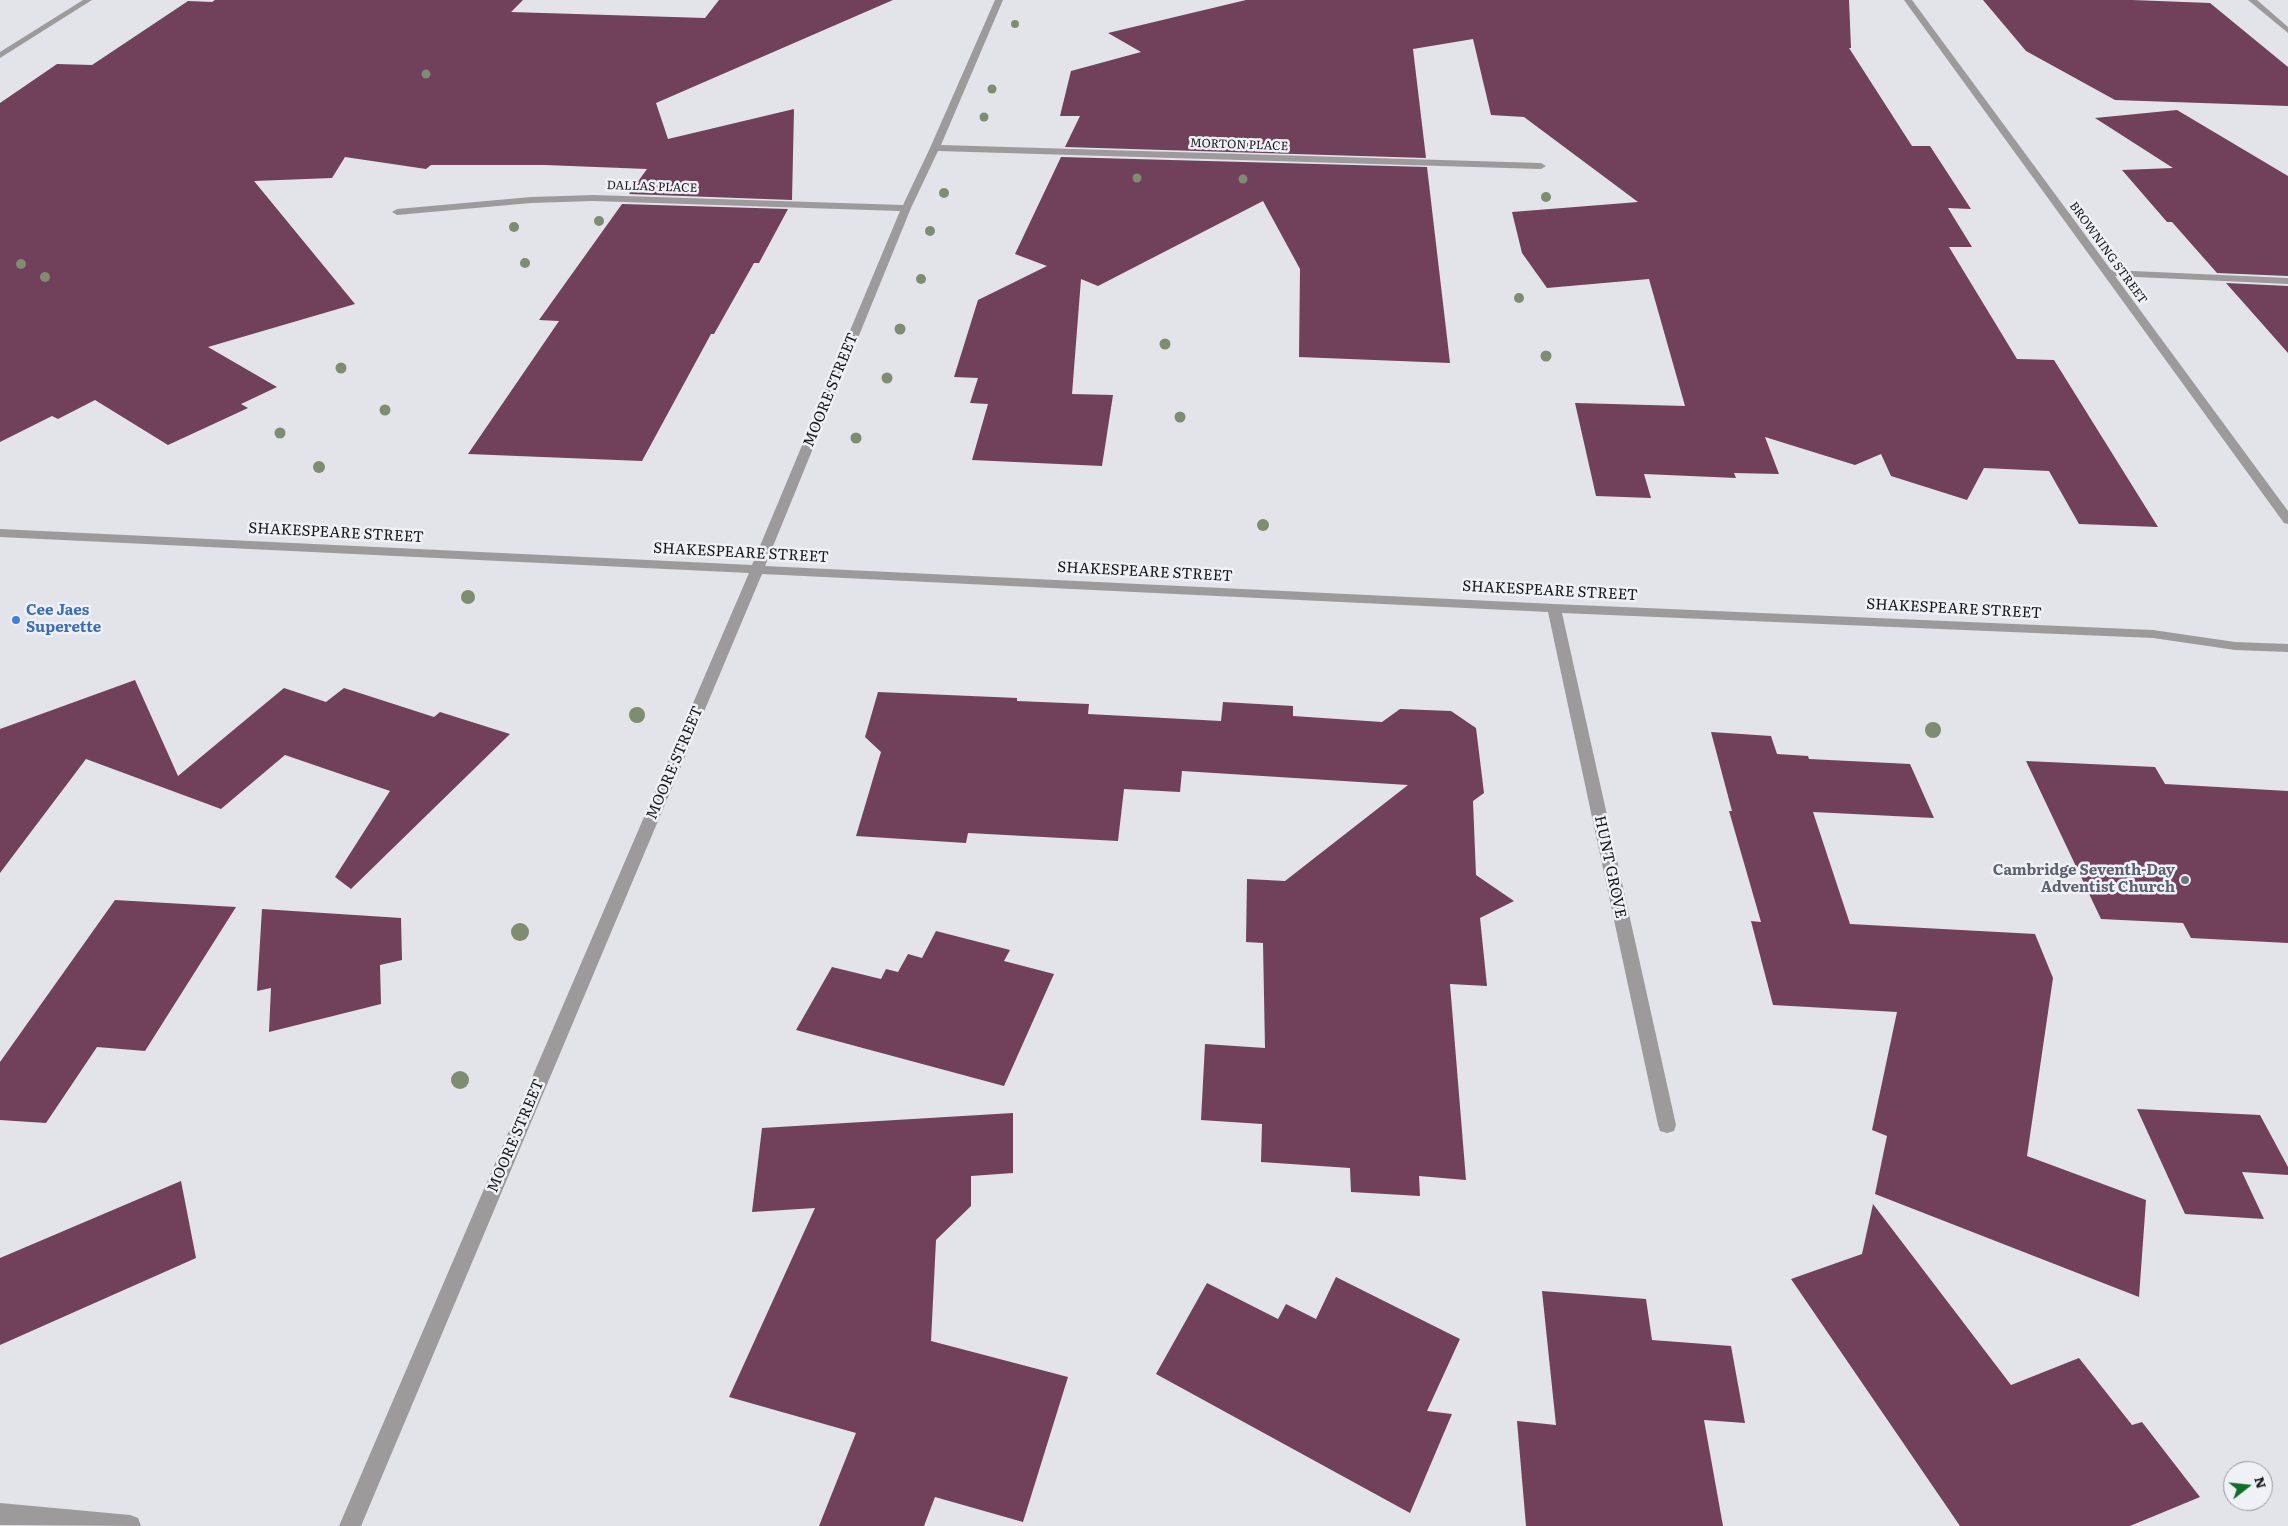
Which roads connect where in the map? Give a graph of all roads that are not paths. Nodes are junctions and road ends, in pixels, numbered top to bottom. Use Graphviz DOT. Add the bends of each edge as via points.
graph roads {
  1 [pos="88,0"];
  2 [pos="999,0"];
  3 [pos="1908,0"];
  4 [pos="2252,0"];
  5 [pos="2288,31"];
  6 [pos="0,56"];
  7 [pos="935,148"];
  8 [pos="1541,166"];
  9 [pos="906,208"];
  10 [pos="397,212"];
  11 [pos="2108,273"];
  12 [pos="2288,281"];
  13 [pos="2288,520"];
  14 [pos="0,533"];
  15 [pos="756,570"];
  16 [pos="1554,608"];
  17 [pos="2288,648"];
  18 [pos="1667,1125"];
  19 [pos="0,1514"];
  20 [pos="130,1526"];
  21 [pos="350,1526"];
  1 -- 6 [label="street"];
  2 -- 7 [label="street, MOORE STREET"];
  3 -- 11 [label="street, BROWNING STREET"];
  4 -- 5 [label="street"];
  7 -- 8 [label="street, MORTON PLACE"];
  7 -- 9 [label="street, MOORE STREET"];
  9 -- 10 [label="street, DALLAS PLACE" via="593,198"];
  9 -- 15 [label="street, MOORE STREET"];
  11 -- 12 [label="street"];
  11 -- 13 [label="street, BROWNING STREET"];
  14 -- 15 [label="street, SHAKESPEARE STREET"];
  15 -- 16 [label="street, SHAKESPEARE STREET"];
  15 -- 21 [label="street, MOORE STREET"];
  16 -- 17 [label="street, SHAKESPEARE STREET" via="2153,634 2235,646"];
  16 -- 18 [label="street, HUNT GROVE"];
  19 -- 20 [label="street"];
}
